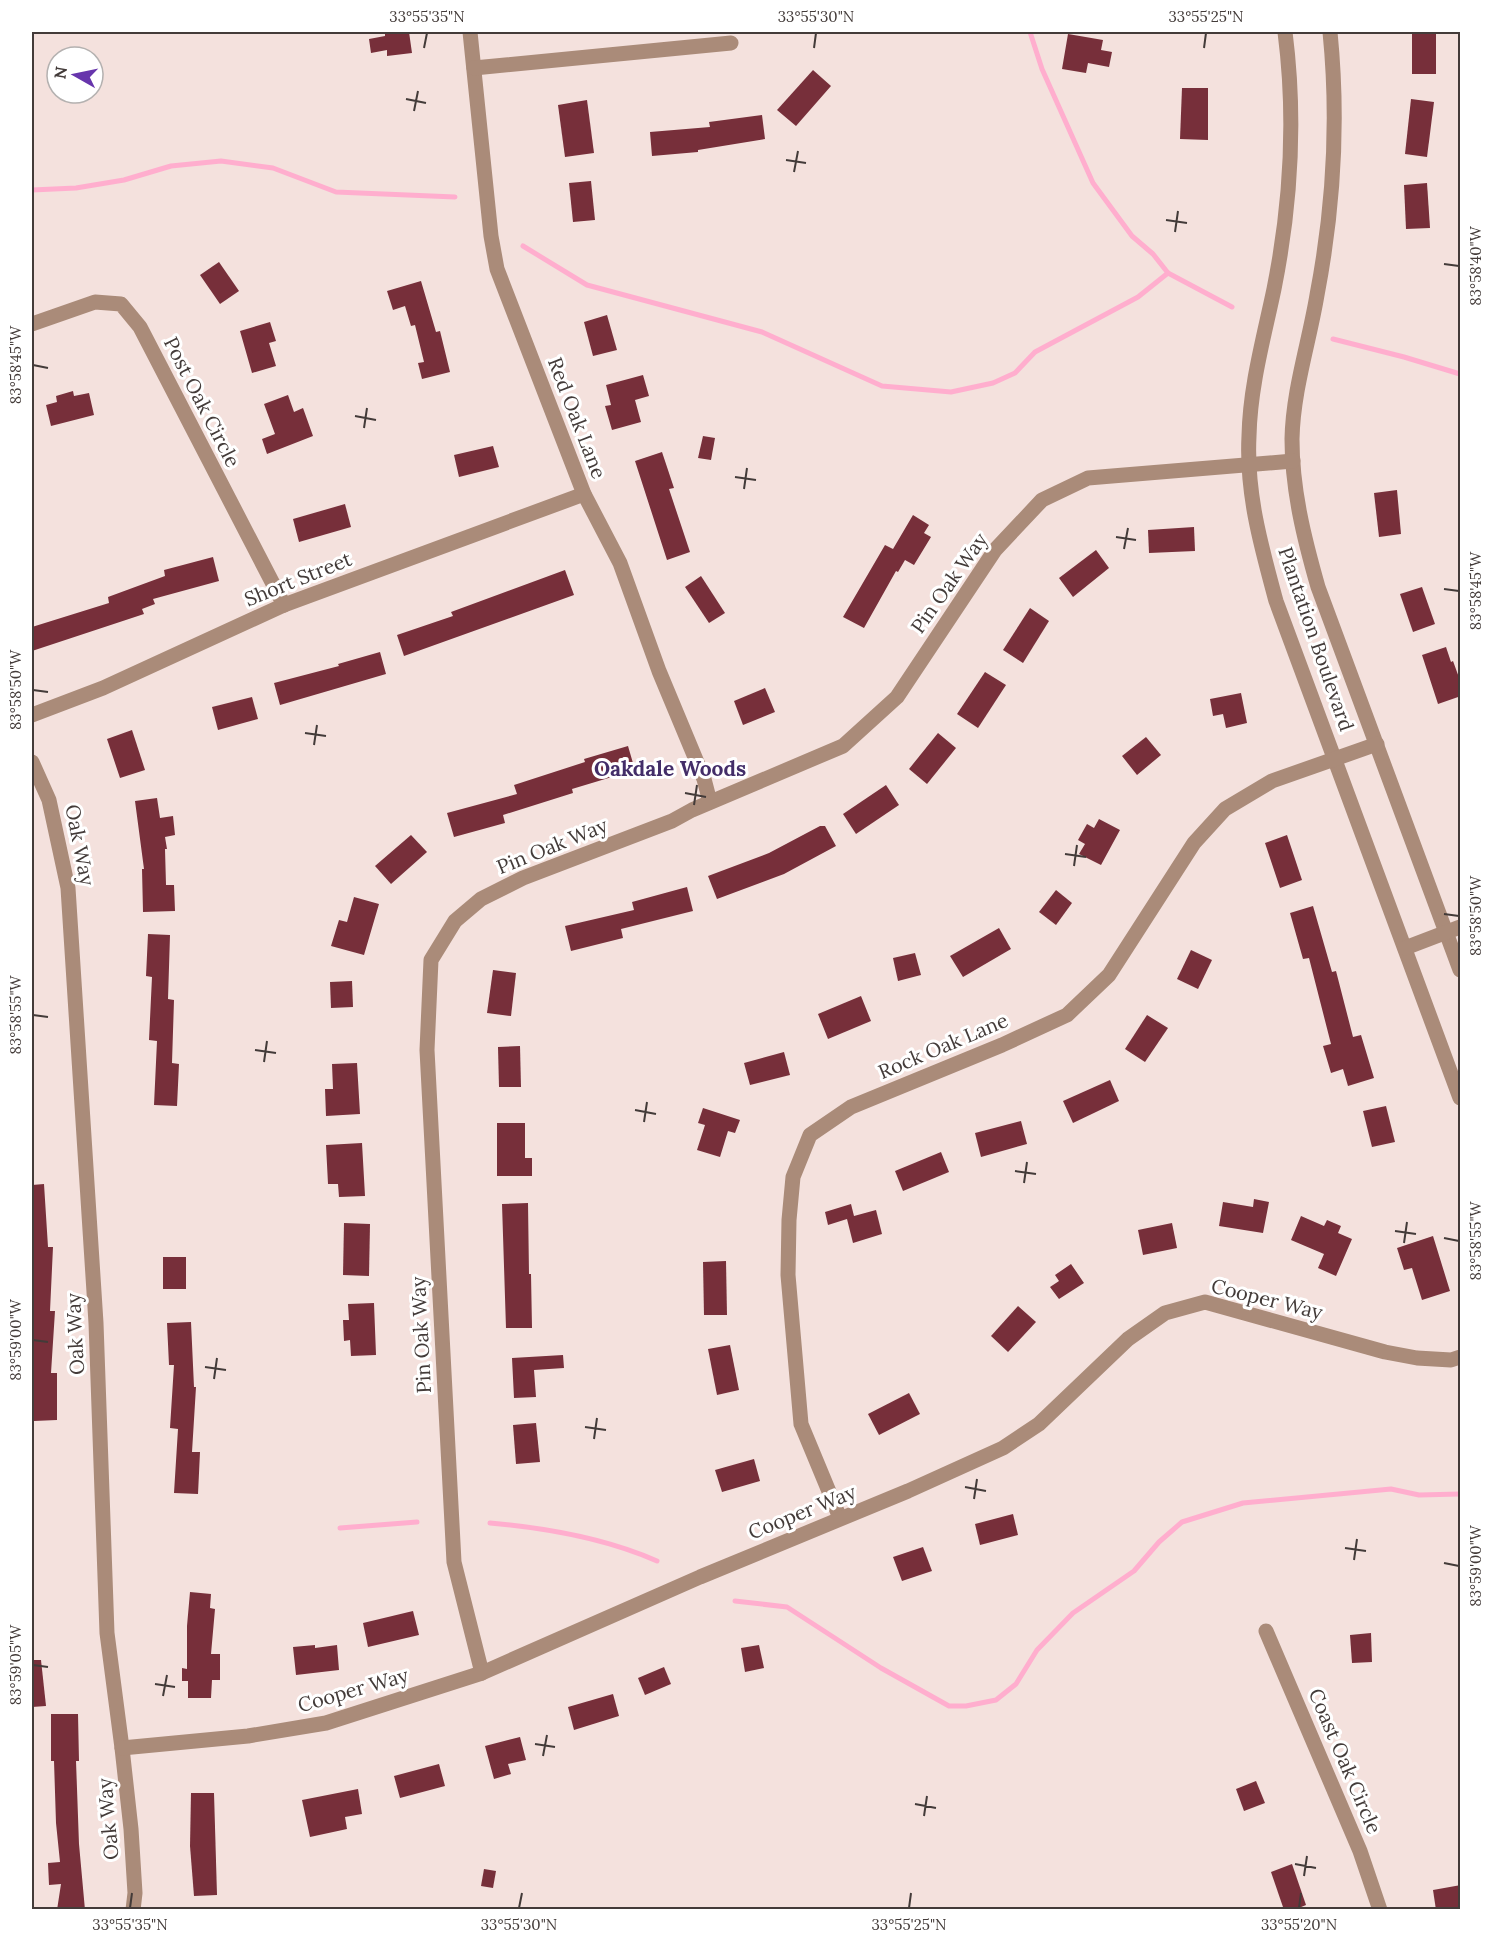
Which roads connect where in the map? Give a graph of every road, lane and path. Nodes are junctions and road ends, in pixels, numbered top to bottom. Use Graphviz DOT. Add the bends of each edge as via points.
graph roads {
  1 [pos="470,32"];
  2 [pos="1286,32"];
  3 [pos="1330,32"];
  4 [pos="731,43"];
  5 [pos="474,68"];
  6 [pos="32,324"];
  7 [pos="1293,461"];
  8 [pos="1249,464"];
  9 [pos="584,494"];
  10 [pos="284,605"];
  11 [pos="32,715"];
  12 [pos="1377,744"];
  13 [pos="1336,759"];
  14 [pos="32,762"];
  15 [pos="710,802"];
  16 [pos="1454,930"];
  17 [pos="1405,948"];
  18 [pos="1461,970"];
  19 [pos="1461,1098"];
  20 [pos="1461,1357"];
  21 [pos="840,1518"];
  22 [pos="1266,1631"];
  23 [pos="482,1673"];
  24 [pos="123,1748"];
  25 [pos="133,1910"];
  26 [pos="1380,1910"];
  1 -- 5 [label="street, Red Oak Lane"];
  2 -- 8 [label="street, Plantation Boulevard" via="1291,92 1287,205 1251,406"];
  3 -- 7 [label="street, Plantation Boulevard" via="1335,100 1331,210 1294,412"];
  4 -- 5 [label="street"];
  5 -- 9 [label="street, Red Oak Lane" via="497,269"];
  6 -- 10 [label="street, Post Oak Circle" via="95,302 121,304 140,327"];
  7 -- 8 [label="street, Pin Oak Way"];
  7 -- 12 [label="street, Plantation Boulevard" via="1301,526 1318,587"];
  8 -- 13 [label="street, Plantation Boulevard" via="1258,536 1276,601"];
  8 -- 15 [label="street, Pin Oak Way" via="1088,478 1042,500 995,549 897,697 843,746"];
  9 -- 10 [label="street, Short Street"];
  9 -- 15 [label="street, Red Oak Lane" via="620,563"];
  10 -- 11 [label="street, Short Street" via="103,688"];
  12 -- 13 [label="street, Rock Oak Lane"];
  12 -- 16 [label="street, Plantation Boulevard"];
  13 -- 17 [label="street, Plantation Boulevard"];
  13 -- 21 [label="street, Rock Oak Lane" via="1272,781 1225,809 1194,843 1109,975 1067,1015 851,1107 810,1135 793,1177 789,1287 801,1424"];
  14 -- 24 [label="street, Oak Way" via="49,800 68,888 96,1323 107,1634"];
  15 -- 23 [label="street, Pin Oak Way" via="481,899 455,921 431,960 427,1050 454,1562"];
  16 -- 17 [label="street"];
  16 -- 18 [label="street, Plantation Boulevard"];
  17 -- 19 [label="street, Plantation Boulevard"];
  20 -- 21 [label="street, Cooper Way" via="1417,1358 1385,1352 1205,1302 1165,1313 1128,1339 1039,1424 1003,1448"];
  21 -- 23 [label="street, Cooper Way"];
  22 -- 26 [label="street, Coast Oak Circle" via="1360,1851"];
  23 -- 24 [label="street, Cooper Way" via="326,1723 248,1736"];
  24 -- 25 [label="street, Oak Way" via="132,1840"];
}
